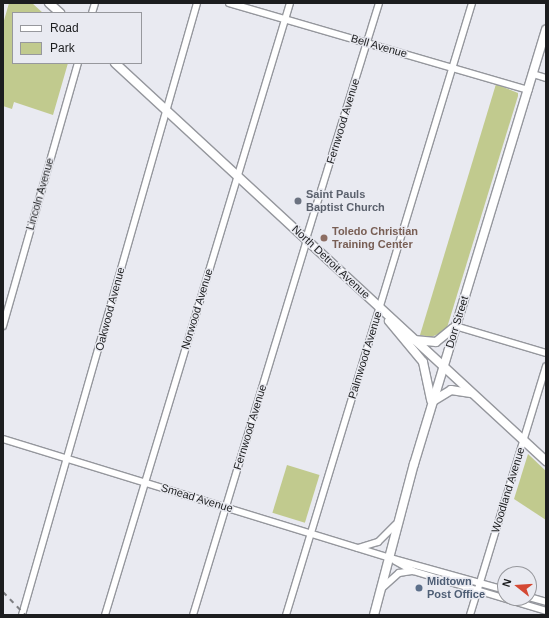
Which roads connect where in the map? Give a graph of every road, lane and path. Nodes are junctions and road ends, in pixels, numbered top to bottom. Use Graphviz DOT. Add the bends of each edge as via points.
graph roads {
  1 [pos="49,3"];
  2 [pos="197,3"];
  3 [pos="229,3"];
  4 [pos="290,3"];
  5 [pos="379,3"];
  6 [pos="472,3"];
  7 [pos="59,12"];
  8 [pos="285,20"];
  9 [pos="546,30"];
  10 [pos="367,43"];
  11 [pos="78,64"];
  12 [pos="116,64"];
  13 [pos="452,67"];
  14 [pos="533,74"];
  15 [pos="546,78"];
  16 [pos="529,90"];
  17 [pos="166,110"];
  18 [pos="238,176"];
  19 [pos="307,239"];
  20 [pos="381,309"];
  21 [pos="3,326"];
  22 [pos="455,326"];
  23 [pos="414,340"];
  24 [pos="546,354"];
  25 [pos="443,366"];
  26 [pos="546,366"];
  27 [pos="474,393"];
  28 [pos="432,404"];
  29 [pos="3,439"];
  30 [pos="523,441"];
  31 [pos="66,458"];
  32 [pos="546,461"];
  33 [pos="144,482"];
  34 [pos="226,507"];
  35 [pos="401,518"];
  36 [pos="310,533"];
  37 [pos="357,548"];
  38 [pos="390,558"];
  39 [pos="413,571"];
  40 [pos="480,582"];
  41 [pos="497,587"];
  42 [pos="381,589"];
  43 [pos="478,590"];
  44 [pos="546,611"];
  45 [pos="22,615"];
  46 [pos="105,615"];
  47 [pos="193,615"];
  48 [pos="286,615"];
  49 [pos="374,615"];
  50 [pos="470,615"];
  1 -- 7 [label="main road"];
  2 -- 17 [label="street, Oakwood Avenue"];
  3 -- 8 [label="street, Bell Avenue"];
  4 -- 8 [label="street, Norwood Avenue"];
  5 -- 10 [label="street, Fernwood Avenue"];
  6 -- 13 [label="street, Palmwood Avenue"];
  8 -- 10 [label="street, Bell Avenue"];
  8 -- 18 [label="street, Norwood Avenue"];
  9 -- 14 [label="main road, Dorr Street"];
  10 -- 13 [label="street, Bell Avenue"];
  10 -- 19 [label="street, Fernwood Avenue"];
  11 -- 21 [label="street, Lincoln Avenue"];
  12 -- 17 [label="main road, North Detroit Avenue"];
  13 -- 16 [label="street, Bell Avenue"];
  13 -- 20 [label="street, Palmwood Avenue"];
  14 -- 15 [label="street"];
  14 -- 16 [label="main road, Dorr Street"];
  16 -- 22 [label="main road, Dorr Street"];
  17 -- 18 [label="main road, North Detroit Avenue"];
  17 -- 31 [label="street, Oakwood Avenue"];
  18 -- 19 [label="main road, North Detroit Avenue"];
  18 -- 33 [label="street, Norwood Avenue"];
  19 -- 20 [label="main road, North Detroit Avenue"];
  19 -- 34 [label="street, Fernwood Avenue"];
  20 -- 23 [label="main road, North Detroit Avenue"];
  20 -- 28 [label="main road" via="423,362"];
  20 -- 36 [label="street, Palmwood Avenue"];
  22 -- 23 [label="main road" via="436,342"];
  22 -- 24 [label="street"];
  22 -- 25 [label="main road, Dorr Street"];
  23 -- 25 [label="main road, North Detroit Avenue"];
  25 -- 27 [label="main road, North Detroit Avenue"];
  25 -- 28 [label="main road, Dorr Street"];
  26 -- 30 [label="street, Woodland Avenue"];
  27 -- 28 [label="main road" via="451,390"];
  27 -- 30 [label="main road, North Detroit Avenue"];
  28 -- 35 [label="main road, Dorr Street"];
  29 -- 31 [label="street, Smead Avenue"];
  30 -- 32 [label="main road, North Detroit Avenue"];
  30 -- 40 [label="street, Woodland Avenue"];
  31 -- 33 [label="street, Smead Avenue"];
  31 -- 45 [label="street, Oakwood Avenue"];
  33 -- 34 [label="street, Smead Avenue"];
  33 -- 46 [label="street, Norwood Avenue"];
  34 -- 36 [label="street, Smead Avenue"];
  34 -- 47 [label="street, Fernwood Avenue"];
  35 -- 37 [label="street" via="382,540"];
  35 -- 38 [label="main road, Dorr Street"];
  36 -- 37 [label="street, Smead Avenue"];
  36 -- 48 [label="street, Palmwood Avenue"];
  37 -- 38 [label="street, Smead Avenue"];
  38 -- 39 [label="street, Smead Avenue"];
  38 -- 40 [label="street, Smead Avenue"];
  38 -- 42 [label="main road, Dorr Street"];
  39 -- 42 [label="street" via="399,574"];
  39 -- 43 [label="street, Smead Avenue"];
  40 -- 41 [label="street, Smead Avenue"];
  40 -- 43 [label="street, Woodland Avenue"];
  42 -- 49 [label="main road, Dorr Street"];
  43 -- 44 [label="street, Smead Avenue"];
  43 -- 50 [label="street, Woodland Avenue"];
}
